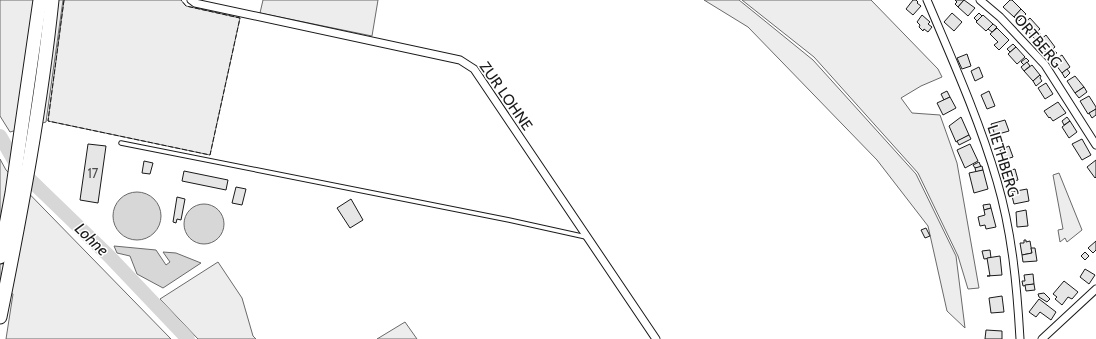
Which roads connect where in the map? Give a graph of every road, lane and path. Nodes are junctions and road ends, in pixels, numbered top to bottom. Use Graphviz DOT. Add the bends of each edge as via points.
graph roads {
  1 [pos="40,0"];
  2 [pos="52,0"];
  3 [pos="191,0"];
  4 [pos="927,0"];
  5 [pos="980,0"];
  6 [pos="121,144"];
  7 [pos="1096,145"];
  8 [pos="587,237"];
  9 [pos="0,258"];
  10 [pos="1096,289"];
  11 [pos="0,318"];
  12 [pos="656,339"];
  13 [pos="1020,339"];
  14 [pos="1042,339"];
  1 -- 9 [label="highway"];
  2 -- 11 [label="highway" via="39,98"];
  3 -- 8 [label="street, ZUR LOHNE" via="195,3 460,60 467,64 474,69"];
  4 -- 13 [label="street, LIETHBERG" via="980,129 997,181 1009,233 1018,296"];
  5 -- 7 [label="street, ORTBERG" via="1000,17 1045,65"];
  6 -- 8 [label="lane"];
  8 -- 12 [label="street, ZUR LOHNE"];
  10 -- 14 [label="street"];
}
